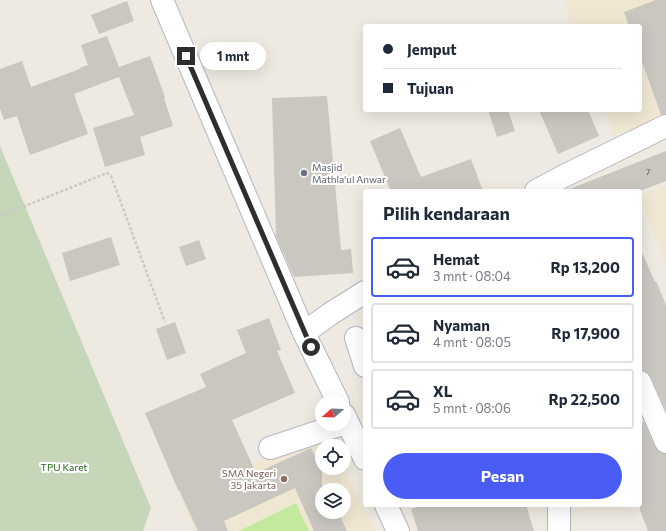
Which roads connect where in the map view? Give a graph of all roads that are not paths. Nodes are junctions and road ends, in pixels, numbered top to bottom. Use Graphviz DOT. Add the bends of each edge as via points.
graph roads {
  1 [pos="162,0"];
  2 [pos="666,126"];
  3 [pos="567,183"];
  4 [pos="544,189"];
  5 [pos="363,293"];
  6 [pos="304,333"];
  7 [pos="356,338"];
  8 [pos="363,360"];
  9 [pos="642,387"];
  10 [pos="335,395"];
  11 [pos="351,425"];
  12 [pos="318,431"];
  13 [pos="666,442"];
  14 [pos="270,448"];
  15 [pos="363,454"];
  16 [pos="387,507"];
  17 [pos="559,507"];
  18 [pos="398,531"];
  19 [pos="559,531"];
  1 -- 6 [label="street" via="221,124"];
  2 -- 3 [label="street"];
  3 -- 4 [label="street"];
  5 -- 6 [label="street"];
  6 -- 10 [label="street"];
  7 -- 8 [label="street"];
  9 -- 13 [label="street"];
  11 -- 15 [label="street"];
  12 -- 14 [label="street"];
  16 -- 18 [label="street"];
  17 -- 19 [label="street"];
}
